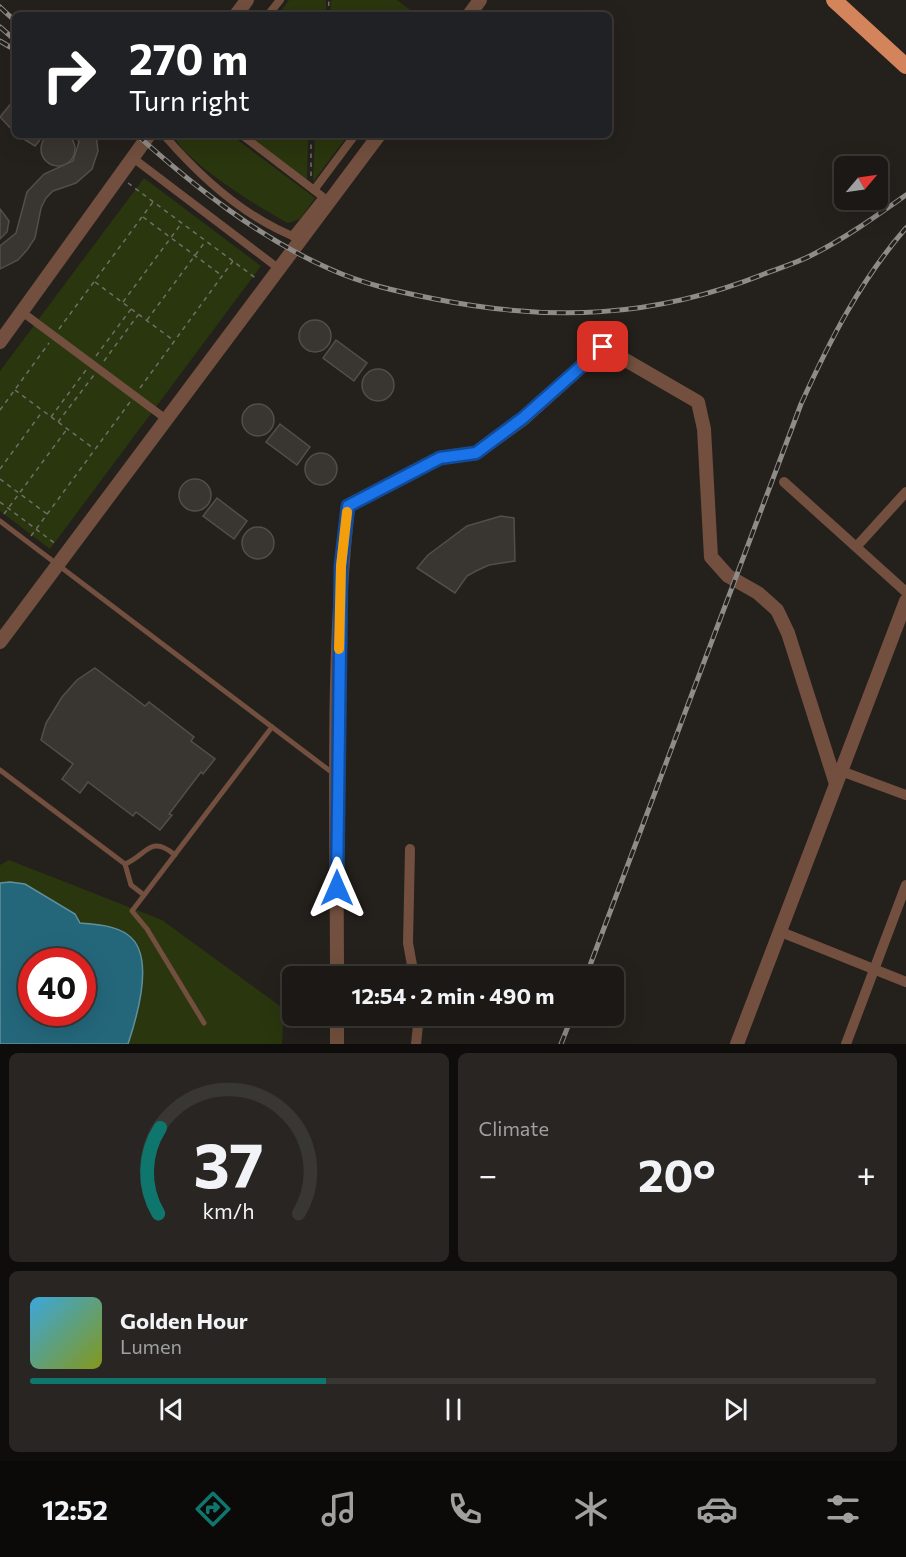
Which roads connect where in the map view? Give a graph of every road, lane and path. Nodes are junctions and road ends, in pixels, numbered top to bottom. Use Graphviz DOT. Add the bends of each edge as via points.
graph roads {
  1 [pos="280,0"];
  2 [pos="834,0"];
  3 [pos="270,12"];
  4 [pos="906,66"];
  5 [pos="147,138"];
  6 [pos="168,138"];
  7 [pos="246,138"];
  8 [pos="311,138"];
  9 [pos="353,138"];
  10 [pos="376,138"];
  11 [pos="133,158"];
  12 [pos="120,177"];
  13 [pos="313,189"];
  14 [pos="153,202"];
  15 [pos="142,217"];
  16 [pos="182,223"];
  17 [pos="296,237"];
  18 [pos="170,238"];
  19 [pos="206,241"];
  20 [pos="194,256"];
  21 [pos="278,268"];
  22 [pos="222,276"];
  23 [pos="94,282"];
  24 [pos="265,285"];
  25 [pos="123,303"];
  26 [pos="22,312"];
  27 [pos="146,321"];
  28 [pos="54,336"];
  29 [pos="174,341"];
  30 [pos="0,342"];
  31 [pos="15,390"];
  32 [pos="0,410"];
  33 [pos="43,411"];
  34 [pos="166,419"];
  35 [pos="67,429"];
  36 [pos="95,449"];
  37 [pos="0,469"];
  38 [pos="0,479"];
  39 [pos="784,482"];
  40 [pos="906,492"];
  41 [pos="19,493"];
  42 [pos="0,502"];
  43 [pos="8,508"];
  44 [pos="47,514"];
  45 [pos="0,520"];
  46 [pos="857,546"];
  47 [pos="67,552"];
  48 [pos="58,564"];
  49 [pos="906,592"];
  50 [pos="906,601"];
  51 [pos="0,642"];
  52 [pos="272,727"];
  53 [pos="0,770"];
  54 [pos="337,777"];
  55 [pos="838,778"];
  56 [pos="906,795"];
  57 [pos="410,849"];
  58 [pos="175,855"];
  59 [pos="125,864"];
  60 [pos="906,885"];
  61 [pos="144,895"];
  62 [pos="781,932"];
  63 [pos="337,966"];
  64 [pos="412,966"];
  65 [pos="874,970"];
  66 [pos="906,982"];
  67 [pos="204,1023"];
  68 [pos="337,1026"];
  69 [pos="418,1026"];
  70 [pos="337,1044"];
  71 [pos="416,1044"];
  72 [pos="737,1044"];
  73 [pos="846,1044"];
  1 -- 3 [label="street"];
  2 -- 4 [label="highway"];
  5 -- 11 [label="street"];
  6 -- 17 [label="street" via="214,186 245,209"];
  7 -- 13 [label="street"];
  8 -- 13 [label="path"];
  9 -- 13 [label="street"];
  10 -- 17 [label="street"];
  11 -- 12 [label="street"];
  11 -- 21 [label="street"];
  12 -- 14 [label="path"];
  12 -- 26 [label="street"];
  13 -- 17 [label="street" via="323,197"];
  14 -- 15 [label="path"];
  14 -- 16 [label="path"];
  15 -- 18 [label="path"];
  15 -- 23 [label="path"];
  16 -- 18 [label="path"];
  16 -- 19 [label="path"];
  17 -- 21 [label="street"];
  18 -- 20 [label="path"];
  18 -- 25 [label="path"];
  19 -- 20 [label="path"];
  19 -- 24 [label="path"];
  20 -- 22 [label="path"];
  20 -- 27 [label="path"];
  21 -- 24 [label="street"];
  23 -- 25 [label="path"];
  23 -- 28 [label="path"];
  24 -- 34 [label="street"];
  25 -- 27 [label="path"];
  26 -- 28 [label="street"];
  26 -- 30 [label="street"];
  27 -- 29 [label="path"];
  28 -- 31 [label="path"];
  28 -- 34 [label="street"];
  31 -- 32 [label="path"];
  31 -- 33 [label="path"];
  33 -- 35 [label="path"];
  33 -- 37 [label="path"];
  34 -- 47 [label="street"];
  35 -- 36 [label="path"];
  35 -- 41 [label="path"];
  38 -- 41 [label="path"];
  39 -- 46 [label="street"];
  40 -- 46 [label="street"];
  41 -- 43 [label="path"];
  41 -- 44 [label="path"];
  42 -- 43 [label="path"];
  43 -- 45 [label="path"];
  43 -- 47 [label="path"];
  45 -- 48 [label="lane"];
  46 -- 49 [label="street"];
  47 -- 48 [label="street"];
  48 -- 51 [label="street"];
  48 -- 52 [label="lane"];
  50 -- 55 [label="street"];
  52 -- 54 [label="lane"];
  52 -- 58 [label="lane"];
  53 -- 59 [label="lane"];
  54 -- 55 [label="street" via="341,566 348,506 440,458 476,453 523,418 603,347 698,402 704,429 711,557 728,576 758,592 777,610"];
  54 -- 63 [label="street"];
  55 -- 56 [label="street"];
  55 -- 62 [label="street"];
  57 -- 64 [label="street" via="408,943"];
  58 -- 59 [label="lane" via="161,845 154,846"];
  58 -- 61 [label="lane"];
  59 -- 61 [label="lane" via="131,885"];
  60 -- 65 [label="street"];
  61 -- 67 [label="lane" via="132,911"];
  62 -- 65 [label="street"];
  62 -- 72 [label="street"];
  65 -- 66 [label="street"];
  65 -- 73 [label="street"];
  68 -- 70 [label="street"];
  69 -- 71 [label="street"];
}
